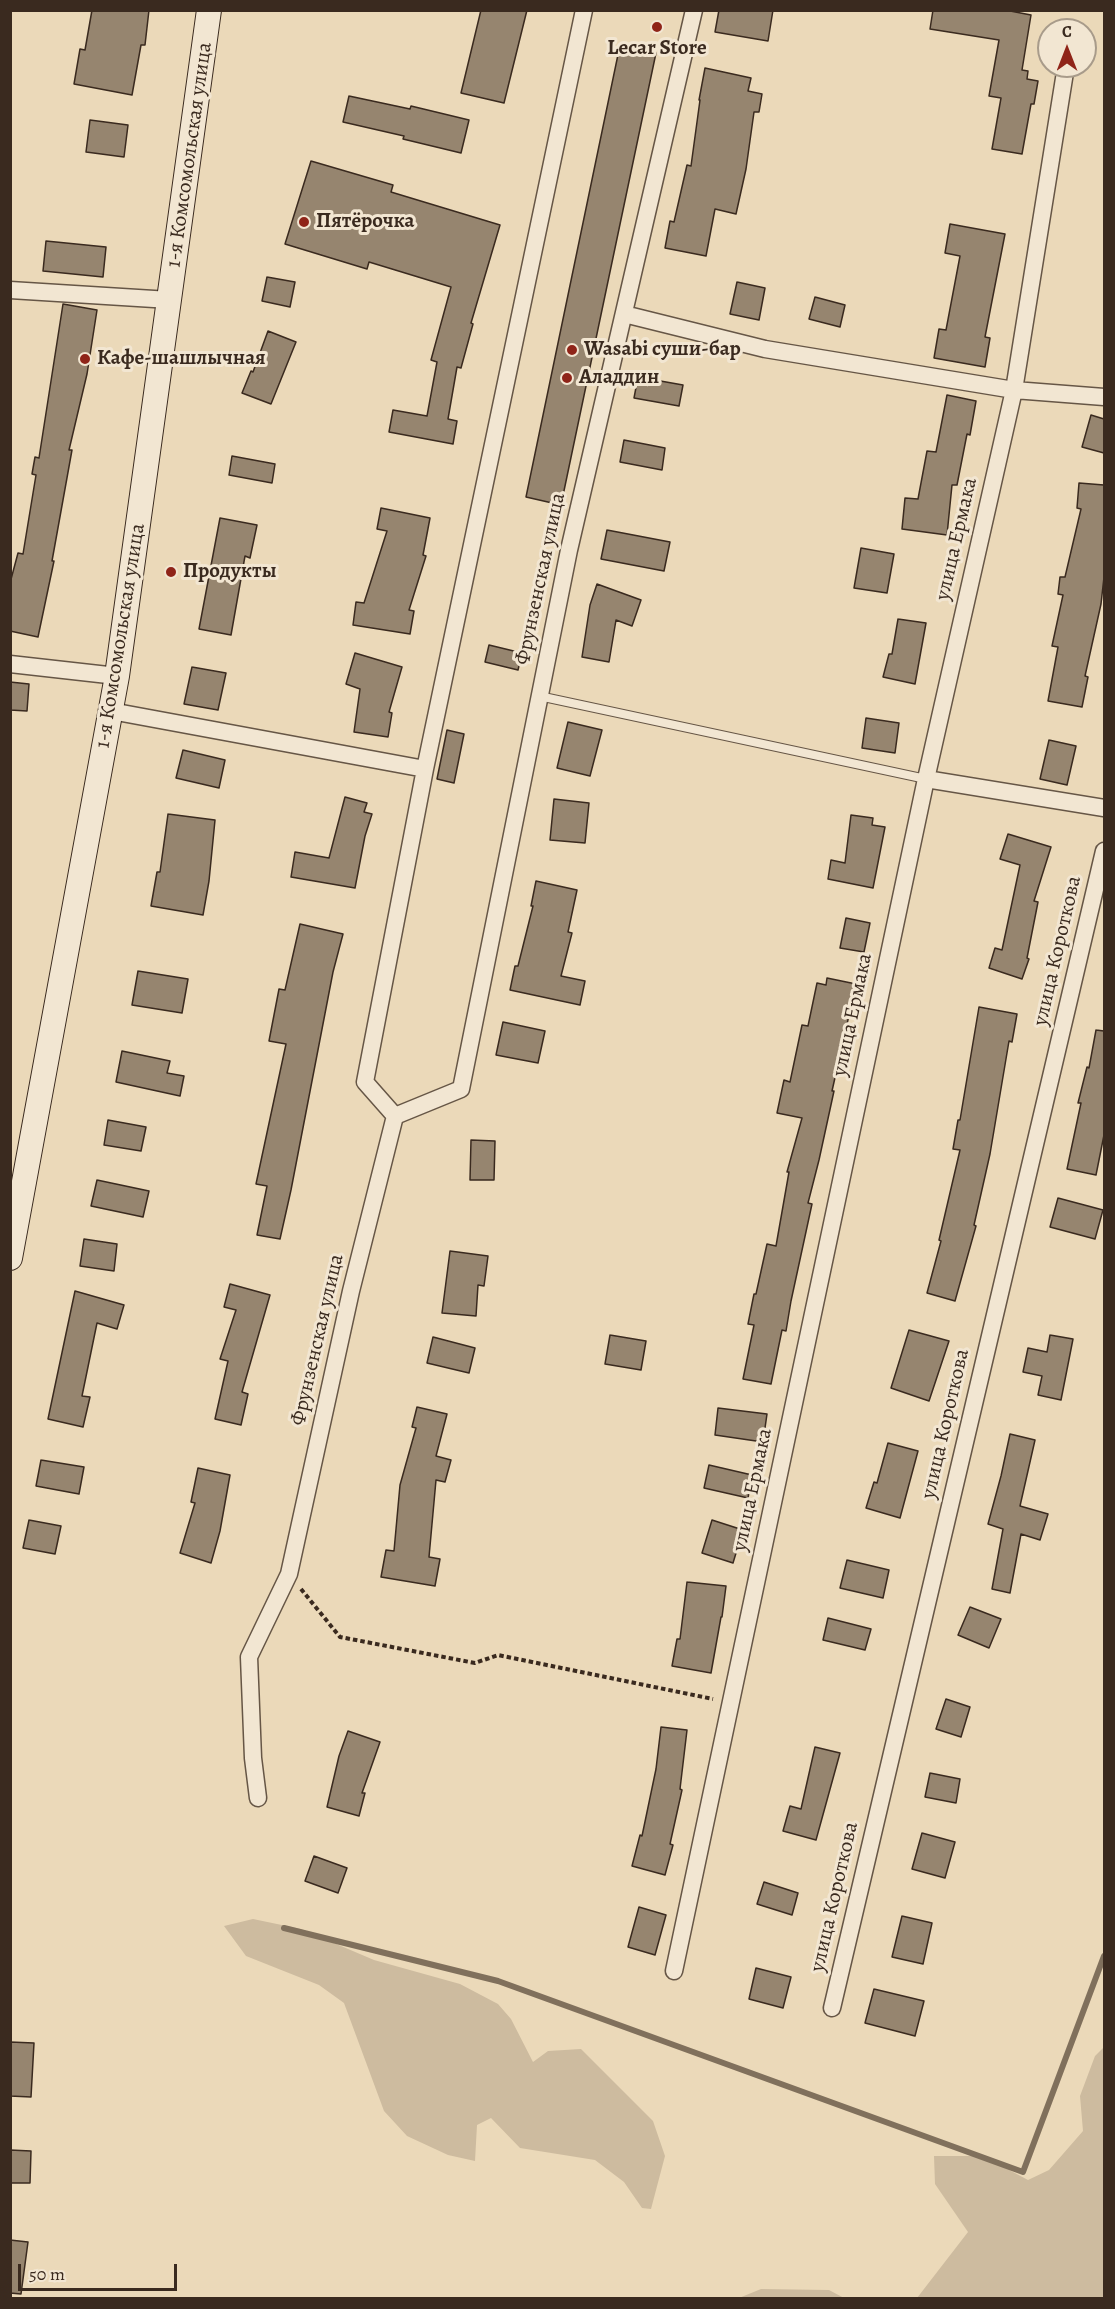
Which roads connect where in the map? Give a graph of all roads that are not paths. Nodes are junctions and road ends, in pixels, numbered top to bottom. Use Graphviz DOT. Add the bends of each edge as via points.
graph roads {
  1 [pos="209,10"];
  2 [pos="584,10"];
  3 [pos="694,10"];
  4 [pos="1064,78"];
  5 [pos="10,290"];
  6 [pos="170,300"];
  7 [pos="624,314"];
  8 [pos="1014,390"];
  9 [pos="1104,397"];
  10 [pos="10,664"];
  11 [pos="117,676"];
  12 [pos="539,696"];
  13 [pos="111,711"];
  14 [pos="425,769"];
  15 [pos="926,779"];
  16 [pos="1104,808"];
  17 [pos="1104,850"];
  18 [pos="395,1116"];
  19 [pos="10,1258"];
  20 [pos="258,1798"];
  21 [pos="674,1971"];
  22 [pos="832,2008"];
  1 -- 6 [label="main road, 1-я Комсомольская улица"];
  2 -- 14 [label="street"];
  3 -- 7 [label="street, Фрунзенская улица"];
  4 -- 8 [label="street, улица Ермака"];
  5 -- 6 [label="street"];
  6 -- 11 [label="main road, 1-я Комсомольская улица"];
  7 -- 8 [label="street" via="765,349"];
  7 -- 12 [label="street, Фрунзенская улица"];
  8 -- 9 [label="street"];
  8 -- 15 [label="street, улица Ермака"];
  10 -- 11 [label="street"];
  11 -- 13 [label="main road, 1-я Комсомольская улица"];
  12 -- 15 [label="lane"];
  12 -- 18 [label="street, Фрунзенская улица" via="461,1089"];
  13 -- 14 [label="street"];
  13 -- 19 [label="main road, 1-я Комсомольская улица"];
  14 -- 18 [label="street" via="365,1082"];
  15 -- 16 [label="street"];
  15 -- 21 [label="street, улица Ермака"];
  17 -- 22 [label="street, улица Короткова"];
  18 -- 20 [label="street, Фрунзенская улица" via="351,1291 290,1574 249,1657"];
}
